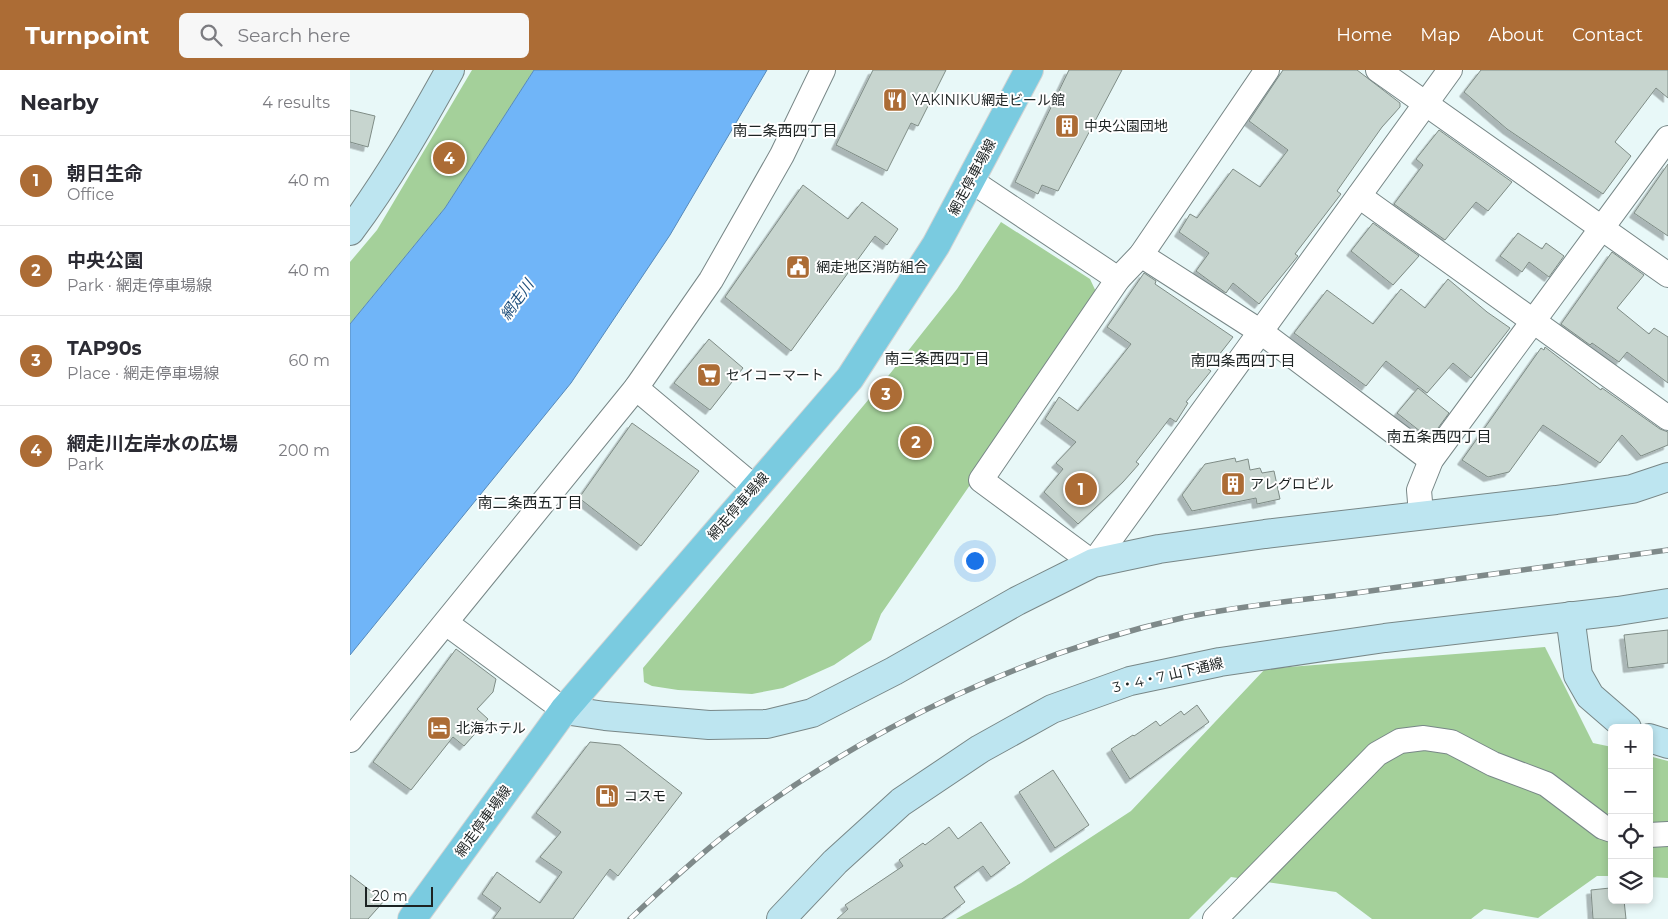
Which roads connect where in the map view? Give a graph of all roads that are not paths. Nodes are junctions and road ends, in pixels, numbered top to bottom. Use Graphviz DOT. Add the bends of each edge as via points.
graph roads {
  1 [pos="450,70"];
  2 [pos="823,70"];
  3 [pos="1029,70"];
  4 [pos="1267,70"];
  5 [pos="1378,70"];
  6 [pos="1450,70"];
  7 [pos="1426,104"];
  8 [pos="1668,138"];
  9 [pos="970,180"];
  10 [pos="1359,196"];
  11 [pos="1602,228"];
  12 [pos="350,231"];
  13 [pos="1141,255"];
  14 [pos="1668,275"];
  15 [pos="1118,279"];
  16 [pos="1533,321"];
  17 [pos="1261,332"];
  18 [pos="636,388"];
  19 [pos="1668,418"];
  20 [pos="1431,460"];
  21 [pos="1668,477"];
  22 [pos="754,487"];
  23 [pos="1421,514"];
  24 [pos="1093,564"];
  25 [pos="1668,603"];
  26 [pos="1570,616"];
  27 [pos="446,623"];
  28 [pos="564,710"];
  29 [pos="1623,724"];
  30 [pos="1653,739"];
  31 [pos="350,740"];
  32 [pos="1668,744"];
  33 [pos="1608,829"];
  34 [pos="1668,834"];
  35 [pos="1653,835"];
  36 [pos="412,919"];
  37 [pos="781,919"];
  38 [pos="1215,919"];
  1 -- 12 [label="street" via="412,140"];
  2 -- 18 [label="street" via="782,155 711,280"];
  3 -- 9 [label="main road, 網走停車場線"];
  4 -- 13 [label="street"];
  5 -- 7 [label="street"];
  6 -- 7 [label="street"];
  7 -- 10 [label="street"];
  7 -- 11 [label="street"];
  8 -- 11 [label="street"];
  9 -- 15 [label="street"];
  9 -- 22 [label="main road, 網走停車場線" via="936,245 850,378"];
  10 -- 16 [label="street"];
  10 -- 17 [label="street"];
  11 -- 14 [label="street"];
  11 -- 16 [label="street"];
  13 -- 15 [label="street"];
  13 -- 17 [label="street"];
  15 -- 24 [label="street" via="981,480"];
  16 -- 19 [label="street"];
  16 -- 20 [label="street"];
  17 -- 20 [label="street"];
  17 -- 24 [label="street"];
  18 -- 22 [label="street"];
  18 -- 27 [label="street"];
  20 -- 23 [label="street" via="1419,490"];
  21 -- 23 [label="street" via="1632,489"];
  22 -- 28 [label="main road, 網走停車場線"];
  23 -- 24 [label="street" via="1169,548"];
  24 -- 28 [label="street" via="1017,600 894,671 812,713 767,724 708,725"];
  25 -- 26 [label="street, 3・4・7 山下通線"];
  26 -- 29 [label="street" via="1578,675 1590,696"];
  26 -- 37 [label="street, 3・4・7 山下通線" via="1220,662 1130,681 1052,709 980,750 901,802 835,862"];
  27 -- 28 [label="street"];
  27 -- 31 [label="street"];
  28 -- 36 [label="main road, 網走停車場線"];
  30 -- 32 [label="street"];
  33 -- 38 [label="street" via="1546,784 1493,764 1451,742 1424,738 1400,741 1377,754"];
  34 -- 35 [label="street"];
}
